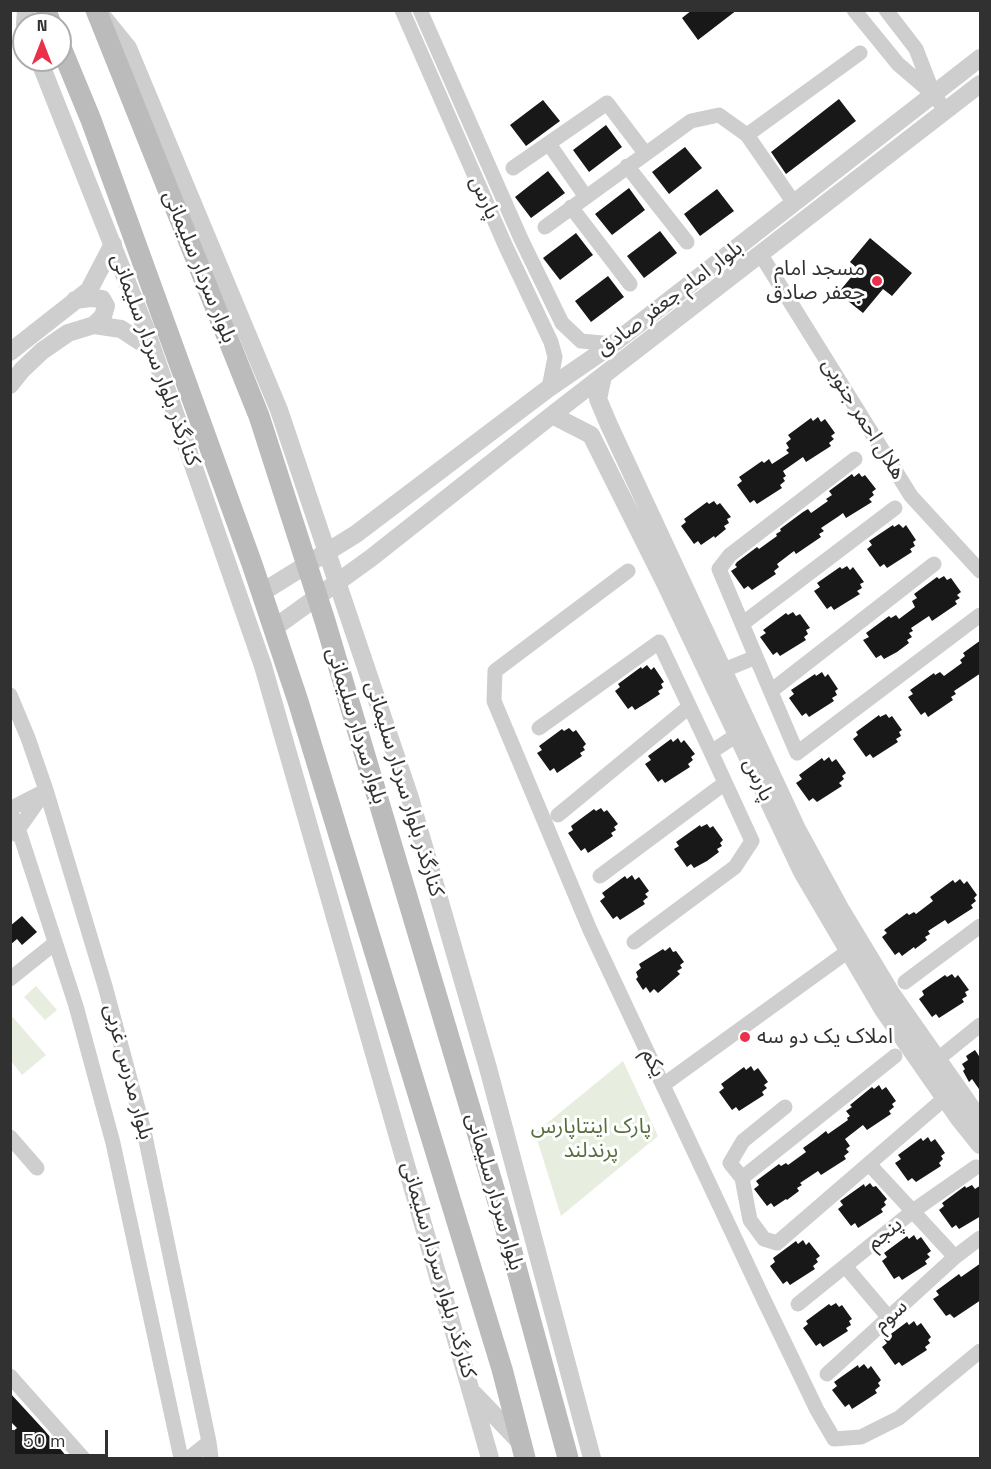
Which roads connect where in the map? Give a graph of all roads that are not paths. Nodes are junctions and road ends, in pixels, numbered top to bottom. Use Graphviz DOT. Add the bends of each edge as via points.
graph roads {
  1 [pos="96,10"];
  2 [pos="402,10"];
  3 [pos="420,10"];
  4 [pos="854,10"];
  5 [pos="886,10"];
  6 [pos="860,53"];
  7 [pos="981,58"];
  8 [pos="44,72"];
  9 [pos="71,72"];
  10 [pos="981,84"];
  11 [pos="934,95"];
  12 [pos="946,111"];
  13 [pos="747,135"];
  14 [pos="549,144"];
  15 [pos="645,153"];
  16 [pos="627,166"];
  17 [pos="513,168"];
  18 [pos="586,197"];
  19 [pos="794,203"];
  20 [pos="571,207"];
  21 [pos="545,227"];
  22 [pos="687,242"];
  23 [pos="112,244"];
  24 [pos="761,255"];
  25 [pos="630,284"];
  26 [pos="75,300"];
  27 [pos="94,325"];
  28 [pos="613,344"];
  29 [pos="153,350"];
  30 [pos="10,352"];
  31 [pos="603,376"];
  32 [pos="10,385"];
  33 [pos="549,388"];
  34 [pos="552,415"];
  35 [pos="609,425"];
  36 [pos="180,426"];
  37 [pos="591,435"];
  38 [pos="206,438"];
  39 [pos="855,459"];
  40 [pos="895,508"];
  41 [pos="356,534"];
  42 [pos="327,551"];
  43 [pos="371,558"];
  44 [pos="305,564"];
  45 [pos="934,564"];
  46 [pos="628,571"];
  47 [pos="981,571"];
  48 [pos="337,583"];
  49 [pos="261,593"];
  50 [pos="317,596"];
  51 [pos="980,615"];
  52 [pos="742,624"];
  53 [pos="274,628"];
  54 [pos="756,657"];
  55 [pos="724,670"];
  56 [pos="771,691"];
  57 [pos="10,695"];
  58 [pos="689,707"];
  59 [pos="539,728"];
  60 [pos="736,735"];
  61 [pos="711,752"];
  62 [pos="725,783"];
  63 [pos="46,790"];
  64 [pos="10,810"];
  65 [pos="558,815"];
  66 [pos="15,834"];
  67 [pos="600,876"];
  68 [pos="981,926"];
  69 [pos="634,942"];
  70 [pos="55,943"];
  71 [pos="854,948"];
  72 [pos="10,979"];
  73 [pos="905,982"];
  74 [pos="981,1025"];
  75 [pos="895,1056"];
  76 [pos="938,1059"];
  77 [pos="663,1084"];
  78 [pos="945,1098"];
  79 [pos="785,1107"];
  80 [pos="978,1113"];
  81 [pos="10,1137"];
  82 [pos="981,1145"];
  83 [pos="512,1159"];
  84 [pos="869,1164"];
  85 [pos="976,1167"];
  86 [pos="37,1168"];
  87 [pos="742,1178"];
  88 [pos="913,1211"];
  89 [pos="502,1219"];
  90 [pos="981,1238"];
  91 [pos="955,1257"];
  92 [pos="845,1266"];
  93 [pos="798,1304"];
  94 [pos="889,1318"];
  95 [pos="981,1351"];
  96 [pos="827,1374"];
  97 [pos="10,1376"];
  98 [pos="473,1392"];
  99 [pos="209,1442"];
  100 [pos="521,1453"];
  101 [pos="83,1458"];
  102 [pos="181,1458"];
  103 [pos="189,1458"];
  104 [pos="211,1458"];
  105 [pos="490,1458"];
  106 [pos="568,1458"];
  107 [pos="592,1458"];
  1 -- 42 [label="street, کنارگذر بلوار سردار سلیمانی" via="128,48 279,410"];
  1 -- 44 [label="main road, بلوار سردار سلیمانی" via="259,416"];
  2 -- 33 [label="street, پارس" via="550,342 555,357"];
  3 -- 28 [label="street, پارس" via="562,323 581,341"];
  4 -- 11 [label="street" via="898,64"];
  5 -- 11 [label="street" via="916,49"];
  6 -- 13 [label="street"];
  7 -- 11 [label="street, بلوار امام جعفر صادق"];
  8 -- 23 [label="street, کنارگذر بلوار سردار سلیمانی"];
  9 -- 38 [label="main road, بلوار سردار سلیمانی"];
  10 -- 12 [label="street, بلوار امام جعفر صادق"];
  11 -- 12 [label="street"];
  11 -- 19 [label="street, بلوار امام جعفر صادق"];
  12 -- 24 [label="street, بلوار امام جعفر صادق"];
  13 -- 15 [label="street" via="719,115 691,121"];
  13 -- 19 [label="street"];
  14 -- 15 [label="street" via="607,103"];
  14 -- 17 [label="street"];
  14 -- 18 [label="street"];
  15 -- 16 [label="street"];
  16 -- 18 [label="street"];
  16 -- 22 [label="street"];
  18 -- 20 [label="street"];
  19 -- 28 [label="street, بلوار امام جعفر صادق"];
  20 -- 21 [label="street"];
  20 -- 25 [label="street"];
  23 -- 26 [label="street" via="89,291"];
  23 -- 29 [label="street, کنارگذر بلوار سردار سلیمانی"];
  24 -- 31 [label="street, بلوار امام جعفر صادق"];
  24 -- 47 [label="street, هلال احمر جنوبی" via="911,496"];
  26 -- 27 [label="street" via="102,299 106,306 103,316"];
  26 -- 30 [label="street"];
  27 -- 29 [label="street" via="121,329"];
  27 -- 32 [label="street" via="68,333 42,351"];
  28 -- 33 [label="street, بلوار امام جعفر صادق"];
  29 -- 36 [label="street, کنارگذر بلوار سردار سلیمانی"];
  31 -- 34 [label="street, بلوار امام جعفر صادق"];
  31 -- 35 [label="street, پارس" via="598,399"];
  33 -- 41 [label="street, بلوار امام جعفر صادق"];
  34 -- 37 [label="street"];
  34 -- 43 [label="street, بلوار امام جعفر صادق"];
  35 -- 37 [label="street" via="600,423"];
  35 -- 55 [label="street, پارس"];
  36 -- 38 [label="street"];
  36 -- 98 [label="street, کنارگذر بلوار سردار سلیمانی" via="263,666"];
  37 -- 60 [label="street, پارس"];
  38 -- 49 [label="main road, بلوار سردار سلیمانی"];
  39 -- 52 [label="street" via="730,555 719,569"];
  40 -- 52 [label="street"];
  41 -- 42 [label="street, بلوار امام جعفر صادق"];
  41 -- 43 [label="street" via="356,544"];
  42 -- 44 [label="street, بلوار امام جعفر صادق"];
  42 -- 48 [label="street, کنارگذر بلوار سردار سلیمانی"];
  43 -- 48 [label="street, بلوار امام جعفر صادق"];
  44 -- 49 [label="street, بلوار امام جعفر صادق"];
  44 -- 50 [label="main road, بلوار سردار سلیمانی"];
  45 -- 56 [label="street"];
  46 -- 77 [label="street, یکم" via="495,670 494,701 590,930"];
  48 -- 50 [label="street, بلوار امام جعفر صادق"];
  48 -- 83 [label="street, کنارگذر بلوار سردار سلیمانی" via="410,798"];
  49 -- 53 [label="main road, بلوار سردار سلیمانی"];
  50 -- 53 [label="street, بلوار امام جعفر صادق"];
  50 -- 89 [label="main road, بلوار سردار سلیمانی"];
  51 -- 56 [label="street" via="797,753"];
  52 -- 54 [label="street"];
  53 -- 100 [label="main road, بلوار سردار سلیمانی" via="499,1358"];
  54 -- 55 [label="street"];
  54 -- 56 [label="street"];
  55 -- 71 [label="street, پارس"];
  57 -- 63 [label="street, بلوار مدرس غربی"];
  58 -- 59 [label="street" via="659,642"];
  58 -- 61 [label="street"];
  58 -- 65 [label="street"];
  60 -- 61 [label="street"];
  60 -- 71 [label="street, پارس" via="802,872"];
  61 -- 62 [label="street"];
  62 -- 67 [label="street"];
  62 -- 69 [label="street" via="752,841 735,867"];
  63 -- 64 [label="street"];
  63 -- 66 [label="street"];
  63 -- 99 [label="street, بلوار مدرس غربی" via="144,1131"];
  64 -- 66 [label="street, بلوار مدرس غربی"];
  66 -- 70 [label="street, بلوار مدرس غربی"];
  68 -- 73 [label="street"];
  70 -- 72 [label="street"];
  70 -- 102 [label="street, بلوار مدرس غربی" via="113,1143"];
  71 -- 76 [label="street, پارس"];
  71 -- 77 [label="street"];
  71 -- 78 [label="street, پارس" via="882,1008"];
  74 -- 76 [label="street"];
  75 -- 87 [label="street"];
  76 -- 80 [label="street, پارس"];
  77 -- 95 [label="street, یکم" via="834,1439 861,1437 899,1418"];
  78 -- 82 [label="street, پارس"];
  78 -- 84 [label="street"];
  79 -- 87 [label="street" via="743,1141 730,1163"];
  81 -- 86 [label="street"];
  83 -- 89 [label="street"];
  83 -- 107 [label="street, کنارگذر بلوار سردار سلیمانی"];
  84 -- 87 [label="street" via="777,1243 764,1239 750,1220"];
  84 -- 88 [label="street"];
  85 -- 88 [label="street, پنجم"];
  88 -- 91 [label="street"];
  88 -- 92 [label="street, پنجم"];
  89 -- 106 [label="main road, بلوار سردار سلیمانی"];
  90 -- 91 [label="street, سوم"];
  91 -- 94 [label="street, سوم"];
  92 -- 93 [label="street, پنجم"];
  92 -- 94 [label="street"];
  94 -- 96 [label="street, سوم"];
  97 -- 101 [label="street"];
  98 -- 100 [label="street"];
  98 -- 105 [label="street, کنارگذر بلوار سردار سلیمانی"];
  99 -- 103 [label="street"];
  99 -- 104 [label="street, بلوار مدرس غربی"];
}
